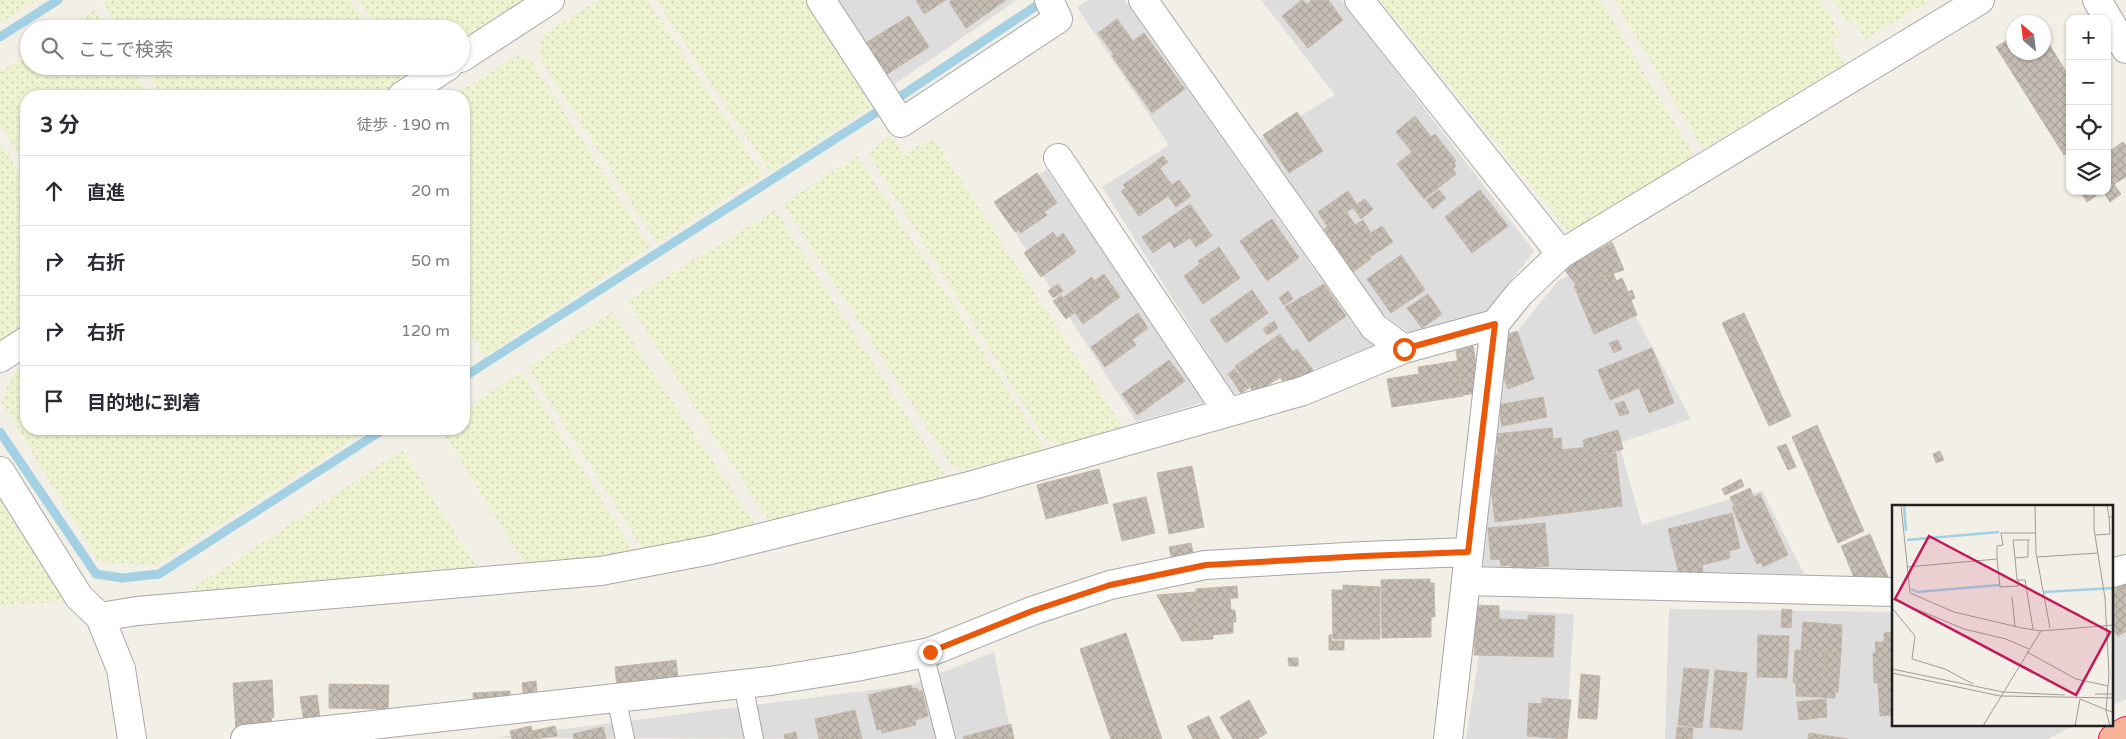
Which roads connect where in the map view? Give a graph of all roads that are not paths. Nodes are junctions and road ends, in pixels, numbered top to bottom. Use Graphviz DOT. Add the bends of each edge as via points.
graph roads {
  1 [pos="550,0"];
  2 [pos="821,0"];
  3 [pos="1048,0"];
  4 [pos="1143,0"];
  5 [pos="1359,0"];
  6 [pos="1980,0"];
  7 [pos="2097,0"];
  8 [pos="2126,49"];
  9 [pos="470,52"];
  10 [pos="434,75"];
  11 [pos="411,90"];
  12 [pos="1058,158"];
  13 [pos="1561,254"];
  14 [pos="1495,324"];
  15 [pos="20,344"];
  16 [pos="1404,349"];
  17 [pos="0,358"];
  18 [pos="1228,412"];
  19 [pos="0,471"];
  20 [pos="1468,552"];
  21 [pos="1466,581"];
  22 [pos="1892,592"];
  23 [pos="100,617"];
  24 [pos="924,654"];
  25 [pos="743,684"];
  26 [pos="616,697"];
  27 [pos="2126,732"];
  28 [pos="132,739"];
  29 [pos="245,739"];
  30 [pos="625,739"];
  31 [pos="754,739"];
  32 [pos="946,739"];
  33 [pos="1448,739"];
  34 [pos="2113,739"];
  1 -- 9 [label="street"];
  2 -- 3 [label="street" via="901,123 1058,19"];
  4 -- 16 [label="street" via="1374,326"];
  5 -- 13 [label="street"];
  6 -- 13 [label="street"];
  7 -- 8 [label="street"];
  10 -- 11 [label="street"];
  12 -- 18 [label="street"];
  13 -- 14 [label="street" via="1520,293"];
  14 -- 16 [label="street"];
  14 -- 20 [label="street"];
  15 -- 17 [label="street"];
  16 -- 18 [label="street" via="1303,391"];
  18 -- 23 [label="street" via="973,486 711,550 602,571 137,611"];
  19 -- 23 [label="street" via="78,598"];
  20 -- 21 [label="street"];
  20 -- 24 [label="street" via="1206,565 1110,585 1032,611"];
  21 -- 22 [label="street"];
  21 -- 33 [label="street"];
  23 -- 28 [label="street" via="121,670"];
  24 -- 25 [label="street"];
  24 -- 32 [label="lane"];
  25 -- 26 [label="street"];
  25 -- 31 [label="lane"];
  26 -- 29 [label="street"];
  26 -- 30 [label="lane"];
  27 -- 34 [label="highway"];
}
